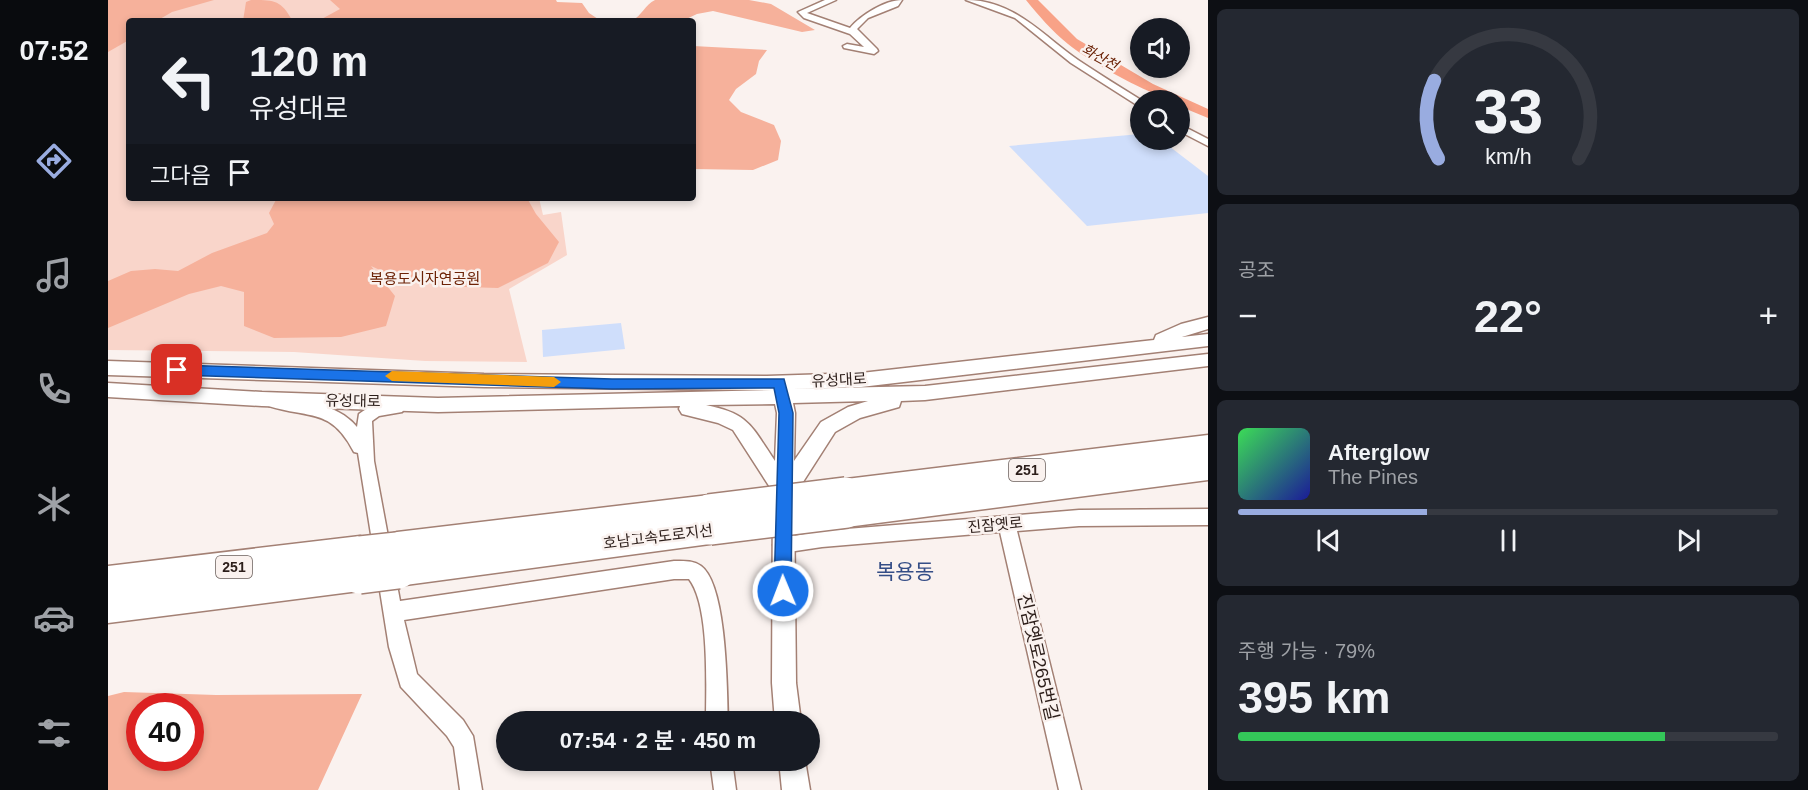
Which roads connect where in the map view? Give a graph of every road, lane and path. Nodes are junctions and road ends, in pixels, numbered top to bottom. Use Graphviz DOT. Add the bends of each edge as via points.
graph roads {
  1 [pos="832,0"];
  2 [pos="898,0"];
  3 [pos="970,0"];
  4 [pos="853,32"];
  5 [pos="847,46"];
  6 [pos="1130,97"];
  7 [pos="1190,133"];
  8 [pos="1208,143"];
  9 [pos="1208,322"];
  10 [pos="1208,340"];
  11 [pos="1146,346"];
  12 [pos="1208,360"];
  13 [pos="108,368"];
  14 [pos="1139,368"];
  15 [pos="1208,368"];
  16 [pos="108,390"];
  17 [pos="781,390"];
  18 [pos="925,393"];
  19 [pos="262,399"];
  20 [pos="624,402"];
  21 [pos="438,405"];
  22 [pos="1208,447"];
  23 [pos="366,461"];
  24 [pos="1208,467"];
  25 [pos="785,492"];
  26 [pos="846,502"];
  27 [pos="1208,517"];
  28 [pos="1007,524"];
  29 [pos="782,545"];
  30 [pos="360,563"];
  31 [pos="108,582"];
  32 [pos="108,606"];
  33 [pos="393,612"];
  34 [pos="716,711"];
  35 [pos="787,711"];
  36 [pos="722,771"];
  37 [pos="793,771"];
  38 [pos="471,790"];
  39 [pos="725,790"];
  40 [pos="796,790"];
  41 [pos="1070,790"];
  1 -- 4 [label="street" via="802,12"];
  2 -- 4 [label="street" via="865,16"];
  3 -- 6 [label="street" via="1018,16 1074,61"];
  4 -- 5 [label="street" via="874,51"];
  7 -- 8 [label="street"];
  9 -- 11 [label="street"];
  10 -- 11 [label="street, 유성대로"];
  11 -- 17 [label="street, 유성대로"];
  12 -- 14 [label="street, 유성대로"];
  13 -- 17 [label="street, 유성대로"];
  14 -- 15 [label="street"];
  14 -- 18 [label="street, 유성대로"];
  16 -- 19 [label="street, 유성대로"];
  17 -- 18 [label="street, 유성대로"];
  17 -- 20 [label="street, 유성대로"];
  17 -- 25 [label="street" via="786,413"];
  18 -- 25 [label="street" via="855,412 828,426"];
  19 -- 21 [label="street, 유성대로"];
  19 -- 23 [label="street" via="328,413 342,420 353,430"];
  20 -- 21 [label="street, 유성대로"];
  20 -- 25 [label="street" via="705,411 740,426"];
  21 -- 23 [label="street" via="369,413 363,429"];
  22 -- 26 [label="highway, 호남고속도로지선 / 251"];
  23 -- 33 [label="street"];
  24 -- 26 [label="highway, 호남고속도로지선 / 251"];
  25 -- 29 [label="street"];
  26 -- 30 [label="highway, 호남고속도로지선 / 251, bridge"];
  27 -- 28 [label="street, 진잠옛로" via="1078,518"];
  28 -- 29 [label="street, 진잠옛로"];
  28 -- 41 [label="street, 진잠옛로265번길"];
  29 -- 35 [label="street"];
  30 -- 31 [label="highway, 호남고속도로지선 / 251"];
  30 -- 32 [label="highway, 호남고속도로지선 / 251"];
  33 -- 34 [label="street" via="688,569 696,573 709,595"];
  33 -- 38 [label="street" via="408,680 455,728 465,744"];
  36 -- 39 [label="street"];
  37 -- 40 [label="street"];
}
